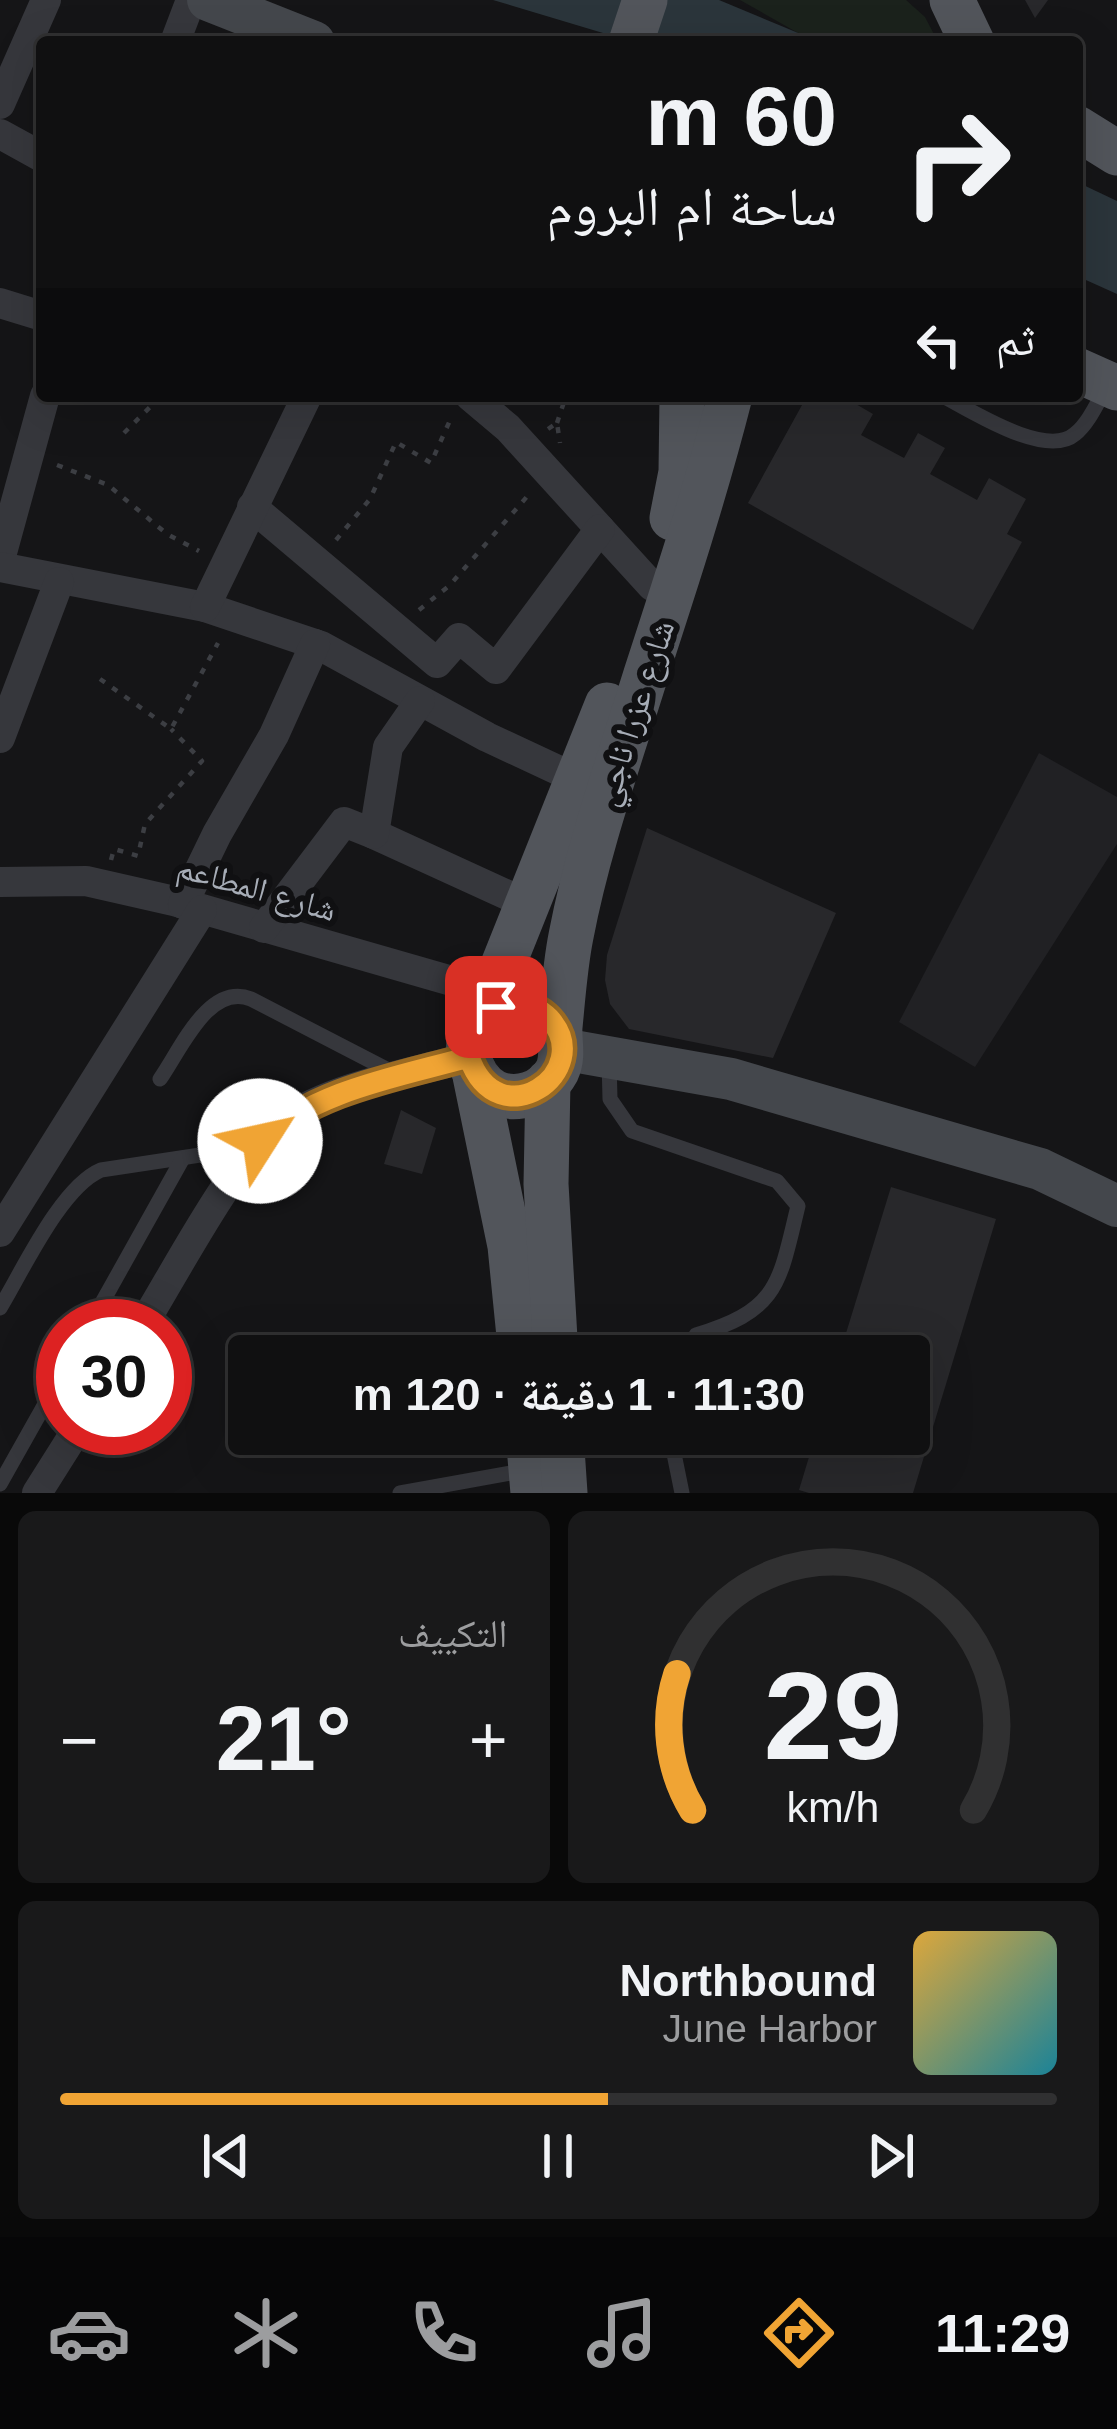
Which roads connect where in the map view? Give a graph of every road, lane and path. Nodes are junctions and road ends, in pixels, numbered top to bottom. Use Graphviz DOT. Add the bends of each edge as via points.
graph roads {
  1 [pos="46,0"];
  2 [pos="191,0"];
  3 [pos="208,0"];
  4 [pos="645,0"];
  5 [pos="952,0"];
  6 [pos="177,36"];
  7 [pos="299,36"];
  8 [pos="633,36"];
  9 [pos="969,36"];
  10 [pos="0,104"];
  11 [pos="1083,132"];
  12 [pos="0,134"];
  13 [pos="1117,153"];
  14 [pos="36,154"];
  15 [pos="0,303"];
  16 [pos="36,314"];
  17 [pos="1101,380"];
  18 [pos="43,402"];
  19 [pos="155,402"];
  20 [pos="304,402"];
  21 [pos="471,402"];
  22 [pos="564,402"];
  23 [pos="682,402"];
  24 [pos="728,402"];
  25 [pos="955,402"];
  26 [pos="557,423"];
  27 [pos="124,433"];
  28 [pos="29,454"];
  29 [pos="548,472"];
  30 [pos="252,507"];
  31 [pos="600,529"];
  32 [pos="313,559"];
  33 [pos="0,563"];
  34 [pos="224,565"];
  35 [pos="59,582"];
  36 [pos="652,586"];
  37 [pos="219,612"];
  38 [pos="396,628"];
  39 [pos="315,644"];
  40 [pos="100,679"];
  41 [pos="420,700"];
  42 [pos="172,729"];
  43 [pos="0,738"];
  44 [pos="579,780"];
  45 [pos="374,834"];
  46 [pos="0,883"];
  47 [pos="103,885"];
  48 [pos="527,904"];
  49 [pos="193,907"];
  50 [pos="264,928"];
  51 [pos="479,1034"];
  52 [pos="556,1055"];
  53 [pos="609,1057"];
  54 [pos="400,1076"];
  55 [pos="160,1079"];
  56 [pos="254,1147"];
  57 [pos="183,1158"];
  58 [pos="1117,1206"];
  59 [pos="1,1230"];
  60 [pos="104,1299"];
  61 [pos="159,1299"];
  62 [pos="0,1308"];
  63 [pos="511,1335"];
  64 [pos="571,1335"];
  65 [pos="695,1335"];
  66 [pos="36,1420"];
  67 [pos="61,1455"];
  68 [pos="674,1455"];
  69 [pos="539,1472"];
  70 [pos="0,1484"];
  71 [pos="37,1493"];
  72 [pos="400,1493"];
  73 [pos="682,1493"];
  1 -- 10 [label="street"];
  2 -- 6 [label="street"];
  3 -- 7 [label="street"];
  4 -- 8 [label="main road"];
  5 -- 9 [label="main road"];
  11 -- 13 [label="main road"];
  12 -- 14 [label="street"];
  15 -- 16 [label="street"];
  17 -- 25 [label="lane" via="1078,433 1064,441 1023,436"];
  18 -- 28 [label="street"];
  19 -- 27 [label="path"];
  20 -- 30 [label="street"];
  21 -- 29 [label="street"];
  21 -- 32 [label="path" via="431,463 396,442 370,499"];
  22 -- 26 [label="path"];
  23 -- 36 [label="main road, شارع عزرا ناجي" via="681,472"];
  24 -- 52 [label="main road, شارع عزرا ناجي" via="600,822 570,938"];
  28 -- 33 [label="street"];
  28 -- 34 [label="path" via="108,485 167,534"];
  29 -- 31 [label="street"];
  29 -- 38 [label="path" via="449,585"];
  30 -- 32 [label="street"];
  30 -- 34 [label="street"];
  31 -- 36 [label="street"];
  31 -- 38 [label="street" via="496,669 459,638 437,663"];
  32 -- 38 [label="street"];
  33 -- 35 [label="street"];
  34 -- 37 [label="street"];
  35 -- 37 [label="street"];
  35 -- 43 [label="street"];
  36 -- 44 [label="main road, شارع عزرا ناجي"];
  37 -- 39 [label="street"];
  37 -- 42 [label="path"];
  39 -- 41 [label="street"];
  39 -- 49 [label="street" via="217,834"];
  40 -- 42 [label="path"];
  41 -- 44 [label="street"];
  41 -- 45 [label="street" via="388,747"];
  42 -- 47 [label="path" via="202,761 145,824 138,856 115,849"];
  44 -- 48 [label="main road, شارع عزرا ناجي"];
  45 -- 48 [label="street"];
  45 -- 50 [label="street" via="344,822"];
  46 -- 47 [label="street, شارع المطاعم"];
  47 -- 49 [label="street, شارع المطاعم"];
  48 -- 51 [label="main road, شارع عزرا ناجي"];
  49 -- 50 [label="street, شارع المطاعم"];
  49 -- 59 [label="street"];
  50 -- 51 [label="street, شارع المطاعم"];
  51 -- 52 [label="main road" via="496,1007 526,1004 552,1020"];
  51 -- 52 [label="main road" via="494,1092 508,1096 537,1091"];
  51 -- 54 [label="street"];
  51 -- 63 [label="main road" via="510,1246"];
  52 -- 53 [label="street"];
  52 -- 64 [label="main road, شارع عزرا ناجي" via="546,1184"];
  53 -- 58 [label="street" via="731,1079 1018,1163"];
  53 -- 65 [label="lane" via="610,1100 632,1131 777,1181 798,1206 765,1302 737,1323"];
  54 -- 55 [label="lane" via="235,994 212,1004"];
  54 -- 56 [label="street" via="311,1106"];
  56 -- 57 [label="lane"];
  56 -- 61 [label="street"];
  57 -- 60 [label="lane"];
  57 -- 62 [label="lane" via="88,1176"];
  66 -- 70 [label="lane"];
  67 -- 71 [label="street"];
  68 -- 73 [label="lane"];
  69 -- 72 [label="lane"];
}
